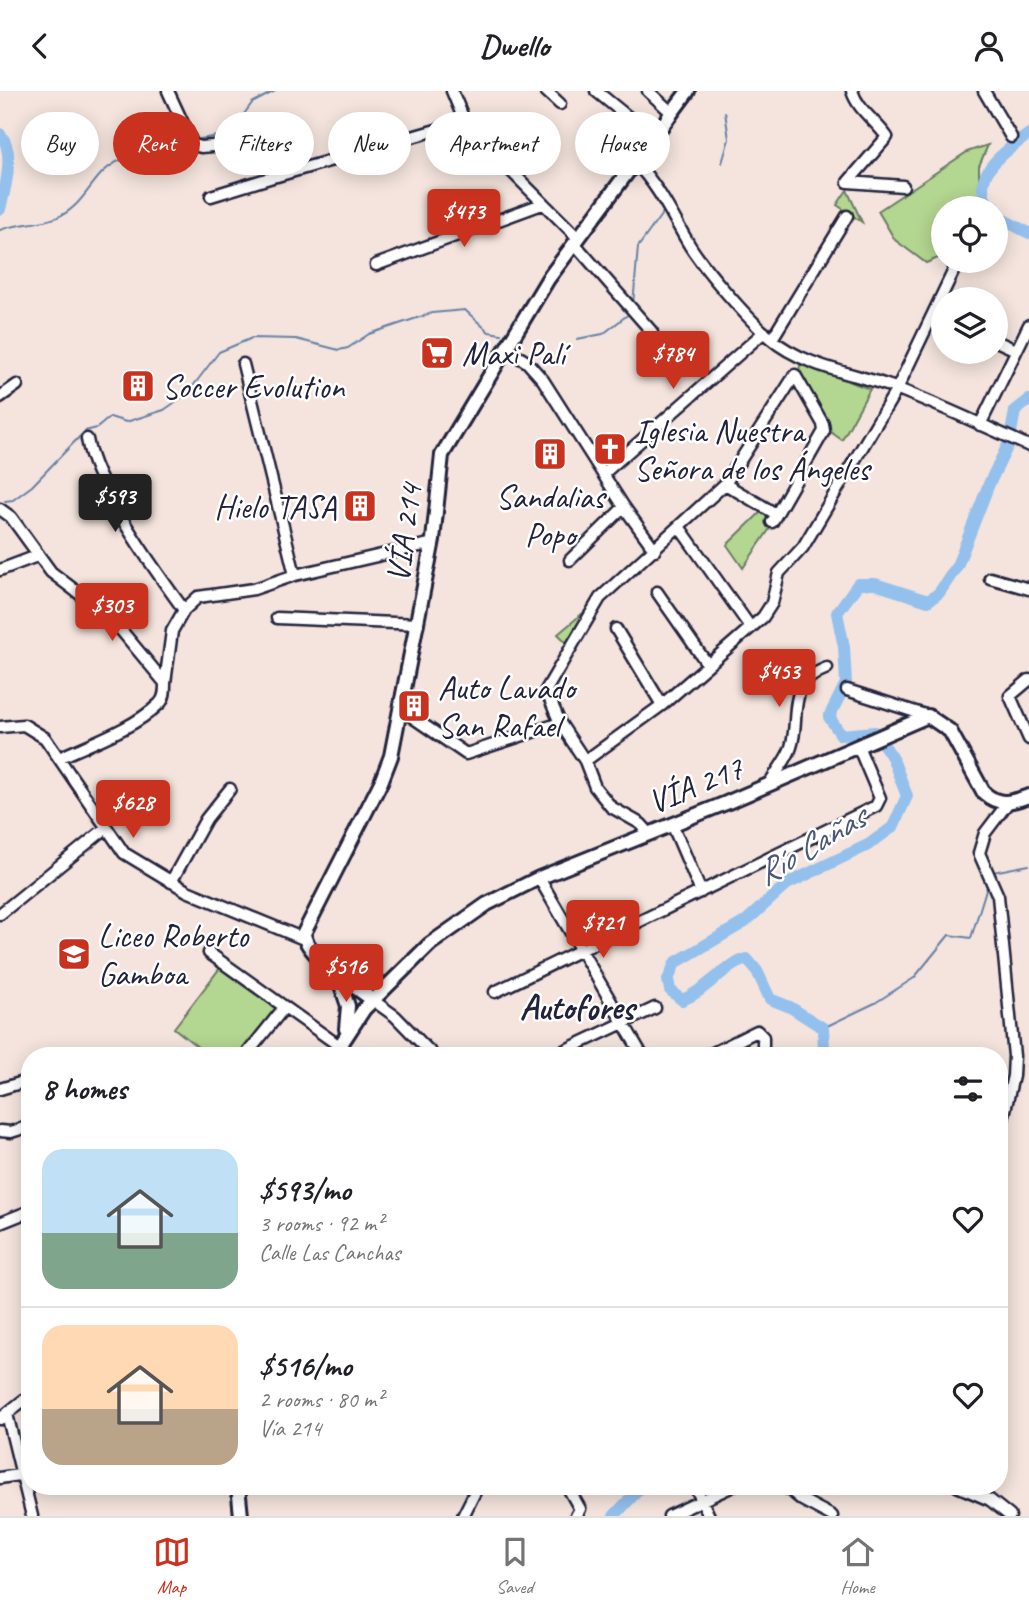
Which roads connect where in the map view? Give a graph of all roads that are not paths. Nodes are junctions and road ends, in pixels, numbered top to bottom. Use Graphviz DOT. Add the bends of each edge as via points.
graph roads {
  1 [pos="168,91"];
  2 [pos="452,91"];
  3 [pos="546,91"];
  4 [pos="596,91"];
  5 [pos="648,91"];
  6 [pos="688,91"];
  7 [pos="852,91"];
  8 [pos="984,91"];
  9 [pos="560,104"];
  10 [pos="461,112"];
  11 [pos="622,112"];
  12 [pos="672,113"];
  13 [pos="670,116"];
  14 [pos="425,133"];
  15 [pos="1011,137"];
  16 [pos="514,175"];
  17 [pos="625,175"];
  18 [pos="647,175"];
  19 [pos="276,176"];
  20 [pos="903,186"];
  21 [pos="211,196"];
  22 [pos="542,204"];
  23 [pos="847,216"];
  24 [pos="576,241"];
  25 [pos="376,265"];
  26 [pos="1029,325"];
  27 [pos="931,327"];
  28 [pos="652,332"];
  29 [pos="768,335"];
  30 [pos="1008,346"];
  31 [pos="506,349"];
  32 [pos="1016,350"];
  33 [pos="243,364"];
  34 [pos="17,384"];
  35 [pos="897,389"];
  36 [pos="0,397"];
  37 [pos="980,425"];
  38 [pos="87,439"];
  39 [pos="1029,446"];
  40 [pos="603,474"];
  41 [pos="725,484"];
  42 [pos="624,507"];
  43 [pos="0,509"];
  44 [pos="680,528"];
  45 [pos="433,543"];
  46 [pos="655,549"];
  47 [pos="37,556"];
  48 [pos="570,560"];
  49 [pos="0,570"];
  50 [pos="295,575"];
  51 [pos="990,579"];
  52 [pos="1029,589"];
  53 [pos="657,591"];
  54 [pos="184,610"];
  55 [pos="277,618"];
  56 [pos="418,624"];
  57 [pos="751,628"];
  58 [pos="616,629"];
  59 [pos="708,665"];
  60 [pos="827,668"];
  61 [pos="1029,680"];
  62 [pos="165,683"];
  63 [pos="846,691"];
  64 [pos="662,705"];
  65 [pos="402,711"];
  66 [pos="928,716"];
  67 [pos="559,723"];
  68 [pos="0,727"];
  69 [pos="1029,739"];
  70 [pos="858,746"];
  71 [pos="59,758"];
  72 [pos="585,761"];
  73 [pos="769,785"];
  74 [pos="230,789"];
  75 [pos="984,793"];
  76 [pos="1029,796"];
  77 [pos="1007,804"];
  78 [pos="993,821"];
  79 [pos="673,824"];
  80 [pos="106,828"];
  81 [pos="650,834"];
  82 [pos="539,878"];
  83 [pos="171,882"];
  84 [pos="701,892"];
  85 [pos="0,914"];
  86 [pos="304,939"];
  87 [pos="580,951"];
  88 [pos="209,953"];
  89 [pos="335,971"];
  90 [pos="495,992"];
  91 [pos="374,1002"];
  92 [pos="655,1008"];
  93 [pos="283,1009"];
  94 [pos="622,1023"];
  95 [pos="345,1033"];
  96 [pos="252,1047"];
  97 [pos="333,1047"];
  98 [pos="341,1047"];
  99 [pos="343,1047"];
  100 [pos="425,1047"];
  101 [pos="572,1047"];
  102 [pos="637,1047"];
  103 [pos="724,1047"];
  104 [pos="765,1047"];
  105 [pos="21,1083"];
  106 [pos="1008,1087"];
  107 [pos="0,1089"];
  108 [pos="21,1129"];
  109 [pos="0,1131"];
  110 [pos="21,1214"];
  111 [pos="1,1220"];
  112 [pos="21,1402"];
  113 [pos="3,1417"];
  114 [pos="21,1461"];
  115 [pos="21,1474"];
  116 [pos="0,1478"];
  117 [pos="28,1495"];
  118 [pos="232,1495"];
  119 [pos="239,1495"];
  120 [pos="474,1495"];
  121 [pos="572,1495"];
  122 [pos="701,1495"];
  123 [pos="714,1495"];
  124 [pos="796,1495"];
  125 [pos="972,1495"];
  126 [pos="704,1500"];
  127 [pos="30,1515"];
  128 [pos="1006,1515"];
  129 [pos="233,1516"];
  130 [pos="241,1516"];
  131 [pos="463,1516"];
  132 [pos="576,1516"];
  133 [pos="669,1516"];
  134 [pos="709,1516"];
  135 [pos="832,1516"];
  1 -- 19 [label="street" via="193,145 247,143"];
  2 -- 10 [label="street"];
  3 -- 9 [label="street"];
  4 -- 11 [label="street"];
  5 -- 12 [label="street"];
  6 -- 12 [label="main road, VÍA 214"];
  7 -- 20 [label="street" via="856,105 887,137 848,182"];
  8 -- 15 [label="street"];
  12 -- 13 [label="main road, VÍA 214"];
  14 -- 19 [label="street"];
  16 -- 22 [label="street"];
  17 -- 24 [label="main road, VÍA 214"];
  18 -- 29 [label="street" via="710,273"];
  19 -- 21 [label="street"];
  22 -- 24 [label="street"];
  22 -- 25 [label="street"];
  23 -- 29 [label="street"];
  24 -- 28 [label="street"];
  24 -- 31 [label="main road, VÍA 214"];
  26 -- 32 [label="street"];
  27 -- 35 [label="street"];
  29 -- 35 [label="street" via="800,357"];
  29 -- 40 [label="street"];
  30 -- 32 [label="street"];
  31 -- 40 [label="street" via="527,362 543,380"];
  31 -- 45 [label="main road, VÍA 214" via="442,455"];
  32 -- 37 [label="street"];
  33 -- 50 [label="street"];
  34 -- 36 [label="street"];
  35 -- 37 [label="street"];
  35 -- 57 [label="street" via="803,547 779,573 772,603"];
  37 -- 39 [label="street"];
  38 -- 54 [label="street" via="94,464 140,547"];
  40 -- 42 [label="street"];
  41 -- 41 [label="street" via="795,375 824,428 774,518"];
  41 -- 44 [label="street"];
  42 -- 46 [label="street"];
  42 -- 48 [label="street"];
  43 -- 47 [label="street" via="11,517"];
  44 -- 46 [label="street"];
  44 -- 57 [label="street"];
  45 -- 50 [label="street"];
  45 -- 56 [label="main road, VÍA 214"];
  46 -- 67 [label="street" via="600,598 546,690"];
  47 -- 49 [label="street"];
  47 -- 62 [label="street" via="68,587 111,618"];
  50 -- 54 [label="street" via="254,589 201,596"];
  51 -- 52 [label="street"];
  53 -- 59 [label="street"];
  54 -- 62 [label="street" via="170,636"];
  55 -- 56 [label="street"];
  56 -- 65 [label="main road, VÍA 214"];
  57 -- 59 [label="street"];
  58 -- 64 [label="street"];
  59 -- 64 [label="street"];
  60 -- 73 [label="street" via="815,672 803,687 793,716 792,747"];
  61 -- 69 [label="street" via="1010,695"];
  62 -- 71 [label="street" via="159,705"];
  63 -- 66 [label="street"];
  64 -- 72 [label="street"];
  65 -- 67 [label="street" via="466,754"];
  65 -- 86 [label="main road, VÍA 214" via="381,782 305,927"];
  66 -- 70 [label="main road, VÍA 217"];
  66 -- 75 [label="main road" via="950,731"];
  67 -- 72 [label="street"];
  68 -- 71 [label="street" via="24,725 34,730"];
  70 -- 73 [label="main road, VÍA 217"];
  70 -- 84 [label="street" via="879,803"];
  71 -- 80 [label="street"];
  72 -- 81 [label="street" via="603,799"];
  73 -- 79 [label="main road, VÍA 217"];
  74 -- 83 [label="street" via="206,819"];
  75 -- 77 [label="main road"];
  75 -- 78 [label="street"];
  76 -- 77 [label="main road"];
  77 -- 78 [label="street"];
  78 -- 106 [label="street" via="980,845 981,861 996,887 1014,1056"];
  79 -- 81 [label="main road, VÍA 217"];
  79 -- 84 [label="street"];
  80 -- 83 [label="street" via="124,853"];
  80 -- 85 [label="street"];
  81 -- 82 [label="main road, VÍA 217"];
  82 -- 87 [label="street"];
  82 -- 91 [label="main road, VÍA 217" via="455,924"];
  83 -- 86 [label="street"];
  84 -- 87 [label="street"];
  86 -- 89 [label="main road"];
  87 -- 90 [label="street"];
  87 -- 94 [label="street"];
  88 -- 93 [label="street"];
  89 -- 91 [label="main road"];
  89 -- 95 [label="main road" via="347,998"];
  91 -- 95 [label="main road"];
  91 -- 99 [label="main road"];
  91 -- 100 [label="street"];
  92 -- 94 [label="street"];
  93 -- 96 [label="street"];
  93 -- 97 [label="street"];
  94 -- 101 [label="street"];
  94 -- 102 [label="street"];
  95 -- 98 [label="main road"];
  103 -- 104 [label="street" via="752,1032 760,1033"];
  105 -- 107 [label="street"];
  108 -- 109 [label="street"];
  110 -- 111 [label="street"];
  112 -- 113 [label="street"];
  113 -- 114 [label="street"];
  115 -- 116 [label="street"];
  117 -- 127 [label="street"];
  118 -- 129 [label="main road"];
  119 -- 130 [label="main road"];
  120 -- 131 [label="street"];
  121 -- 132 [label="street" via="581,1512"];
  122 -- 126 [label="street"];
  123 -- 126 [label="street"];
  124 -- 135 [label="street"];
  125 -- 128 [label="street"];
  126 -- 133 [label="street"];
  126 -- 134 [label="street"];
}
